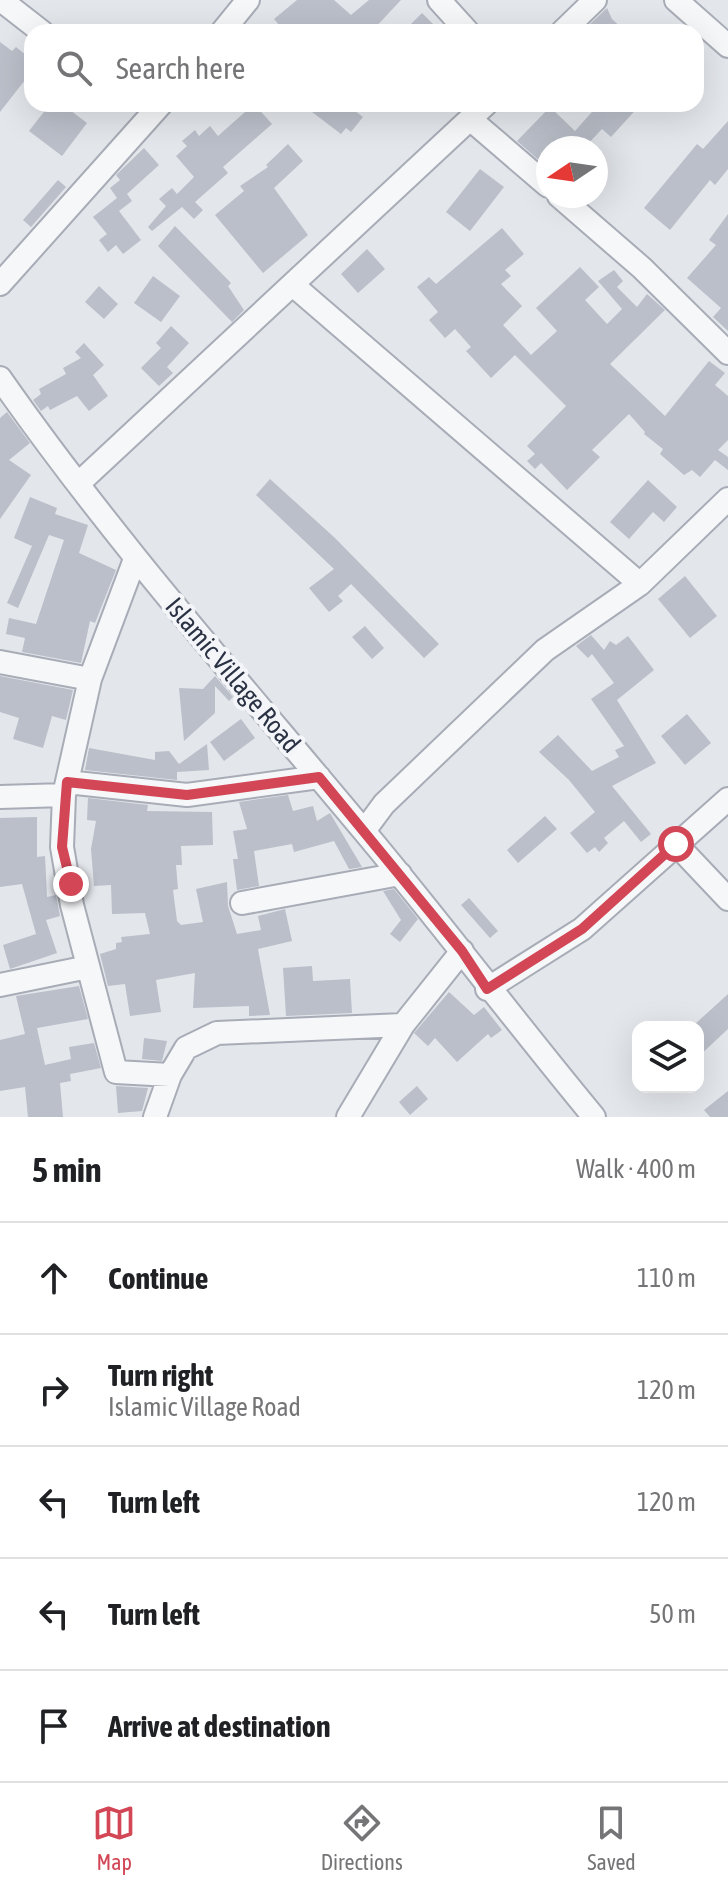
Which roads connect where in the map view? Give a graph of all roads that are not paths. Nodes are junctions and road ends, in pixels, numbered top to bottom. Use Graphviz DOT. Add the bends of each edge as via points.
graph roads {
  1 [pos="1,0"];
  2 [pos="248,0"];
  3 [pos="439,0"];
  4 [pos="595,0"];
  5 [pos="676,0"];
  6 [pos="32,24"];
  7 [pos="228,24"];
  8 [pos="461,24"];
  9 [pos="570,24"];
  10 [pos="703,24"];
  11 [pos="704,25"];
  12 [pos="728,46"];
  13 [pos="146,112"];
  14 [pos="477,112"];
  15 [pos="479,112"];
  16 [pos="536,173"];
  17 [pos="573,208"];
  18 [pos="0,284"];
  19 [pos="294,286"];
  20 [pos="728,353"];
  21 [pos="2,386"];
  22 [pos="79,483"];
  23 [pos="728,499"];
  24 [pos="135,559"];
  25 [pos="640,584"];
  26 [pos="0,662"];
  27 [pos="90,679"];
  28 [pos="319,777"];
  29 [pos="65,789"];
  30 [pos="0,797"];
  31 [pos="728,799"];
  32 [pos="364,831"];
  33 [pos="676,844"];
  34 [pos="400,874"];
  35 [pos="728,899"];
  36 [pos="242,903"];
  37 [pos="462,951"];
  38 [pos="88,967"];
  39 [pos="0,985"];
  40 [pos="487,989"];
  41 [pos="403,1025"];
  42 [pos="170,1075"];
  43 [pos="155,1117"];
  44 [pos="348,1117"];
  45 [pos="594,1117"];
  1 -- 6 [label="street"];
  2 -- 7 [label="street"];
  3 -- 8 [label="street"];
  4 -- 9 [label="street"];
  5 -- 10 [label="street"];
  11 -- 12 [label="street"];
  13 -- 18 [label="street"];
  14 -- 19 [label="street"];
  15 -- 16 [label="street"];
  17 -- 20 [label="street"];
  19 -- 22 [label="street"];
  19 -- 25 [label="street"];
  21 -- 22 [label="street, Islamic Village Road"];
  22 -- 24 [label="street, Islamic Village Road"];
  23 -- 25 [label="street"];
  24 -- 27 [label="street"];
  24 -- 28 [label="street, Islamic Village Road"];
  25 -- 32 [label="street" via="545,650 384,804"];
  26 -- 27 [label="street"];
  27 -- 29 [label="street"];
  28 -- 29 [label="street" via="187,795"];
  28 -- 32 [label="street, Islamic Village Road"];
  29 -- 30 [label="street"];
  29 -- 38 [label="street" via="62,847"];
  31 -- 33 [label="street"];
  32 -- 34 [label="street, Islamic Village Road"];
  33 -- 35 [label="street"];
  33 -- 40 [label="street" via="582,929"];
  34 -- 36 [label="street"];
  34 -- 37 [label="street, Islamic Village Road"];
  37 -- 40 [label="street, Islamic Village Road"];
  37 -- 41 [label="street"];
  38 -- 39 [label="street"];
  38 -- 42 [label="street" via="116,1072"];
  40 -- 45 [label="street, Islamic Village Road"];
  41 -- 42 [label="street" via="217,1033 186,1048"];
  41 -- 44 [label="street"];
  42 -- 43 [label="street"];
}
